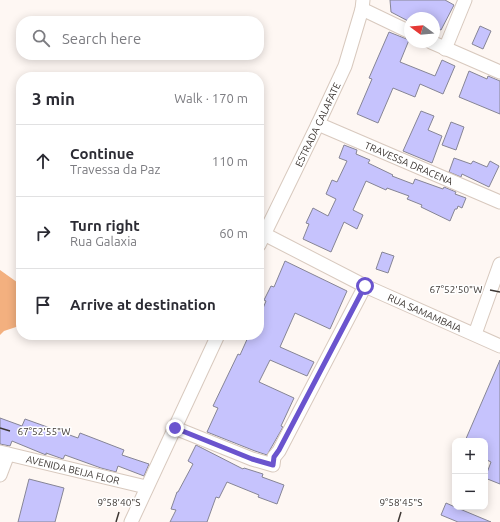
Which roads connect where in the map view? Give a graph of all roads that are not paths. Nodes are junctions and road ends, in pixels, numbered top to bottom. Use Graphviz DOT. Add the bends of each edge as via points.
graph roads {
  1 [pos="465,0"];
  2 [pos="362,4"];
  3 [pos="404,28"];
  4 [pos="440,46"];
  5 [pos="445,49"];
  6 [pos="500,72"];
  7 [pos="318,124"];
  8 [pos="500,202"];
  9 [pos="264,234"];
  10 [pos="264,241"];
  11 [pos="500,264"];
  12 [pos="365,286"];
  13 [pos="475,334"];
  14 [pos="216,340"];
  15 [pos="500,346"];
  16 [pos="175,428"];
  17 [pos="4,453"];
  18 [pos="0,475"];
  19 [pos="146,487"];
  20 [pos="131,522"];
  1 -- 5 [label="street"];
  2 -- 3 [label="street"];
  2 -- 7 [label="street, ESTRADA CALAFATE" via="345,66"];
  4 -- 5 [label="street"];
  5 -- 6 [label="street"];
  7 -- 8 [label="street, TRAVESSA DRACENA"];
  7 -- 9 [label="street, ESTRADA CALAFATE"];
  10 -- 12 [label="street, RUA SAMAMBAIA"];
  11 -- 13 [label="street"];
  12 -- 13 [label="street, RUA SAMAMBAIA"];
  12 -- 16 [label="street" via="274,457 273,465"];
  13 -- 15 [label="street, RUA SAMAMBAIA"];
  14 -- 16 [label="street"];
  16 -- 19 [label="street"];
  17 -- 18 [label="street"];
  17 -- 19 [label="street, AVENIDA BEIJA FLOR"];
  19 -- 20 [label="street"];
}
